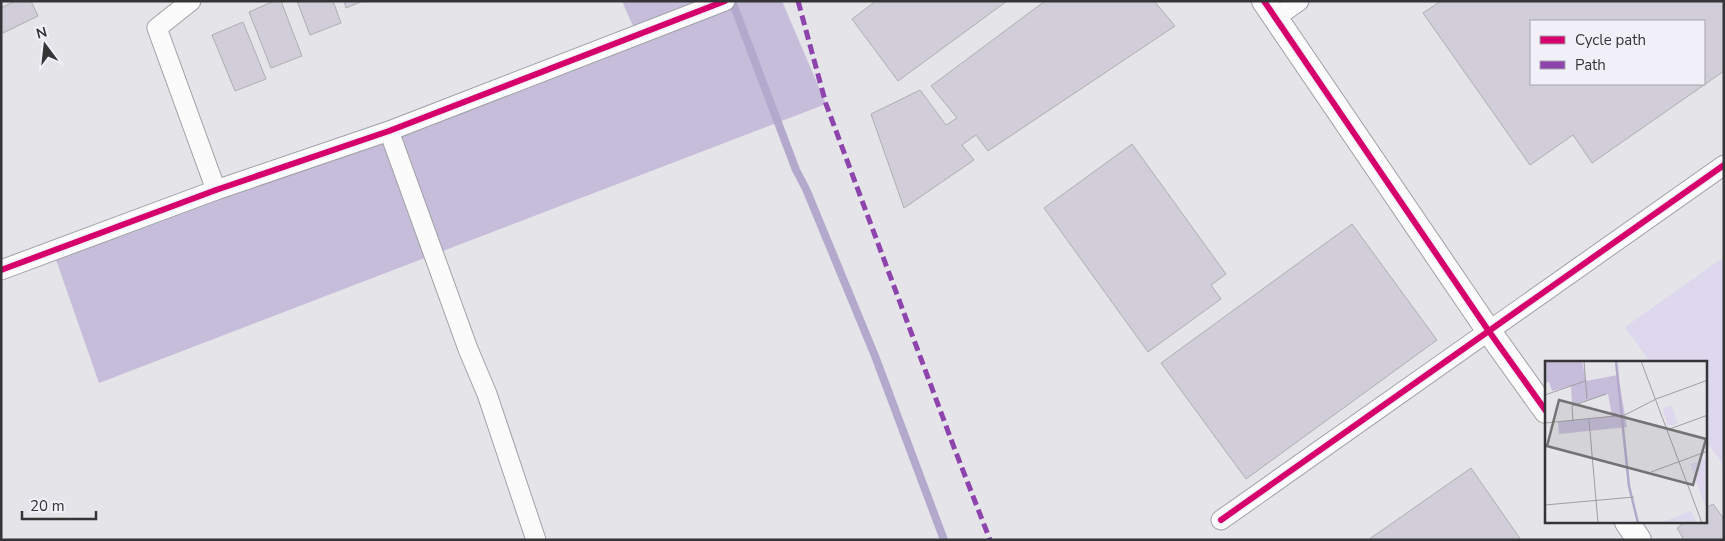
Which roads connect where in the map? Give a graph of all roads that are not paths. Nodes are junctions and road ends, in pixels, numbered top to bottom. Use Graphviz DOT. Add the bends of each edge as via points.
graph roads {
  1 [pos="190,1"];
  2 [pos="725,1"];
  3 [pos="1299,1"];
  4 [pos="1270,10"];
  5 [pos="388,131"];
  6 [pos="1724,165"];
  7 [pos="216,190"];
  8 [pos="1,270"];
  9 [pos="1488,330"];
  10 [pos="1545,409"];
  11 [pos="1221,520"];
  12 [pos="1628,524"];
  13 [pos="536,540"];
  14 [pos="1640,540"];
  1 -- 7 [label="street" via="157,28"];
  2 -- 5 [label="street"];
  3 -- 4 [label="street"];
  4 -- 9 [label="street"];
  5 -- 7 [label="street"];
  5 -- 13 [label="street" via="487,394"];
  6 -- 9 [label="street"];
  7 -- 8 [label="street"];
  9 -- 10 [label="street"];
  9 -- 11 [label="street"];
  12 -- 14 [label="street"];
}
